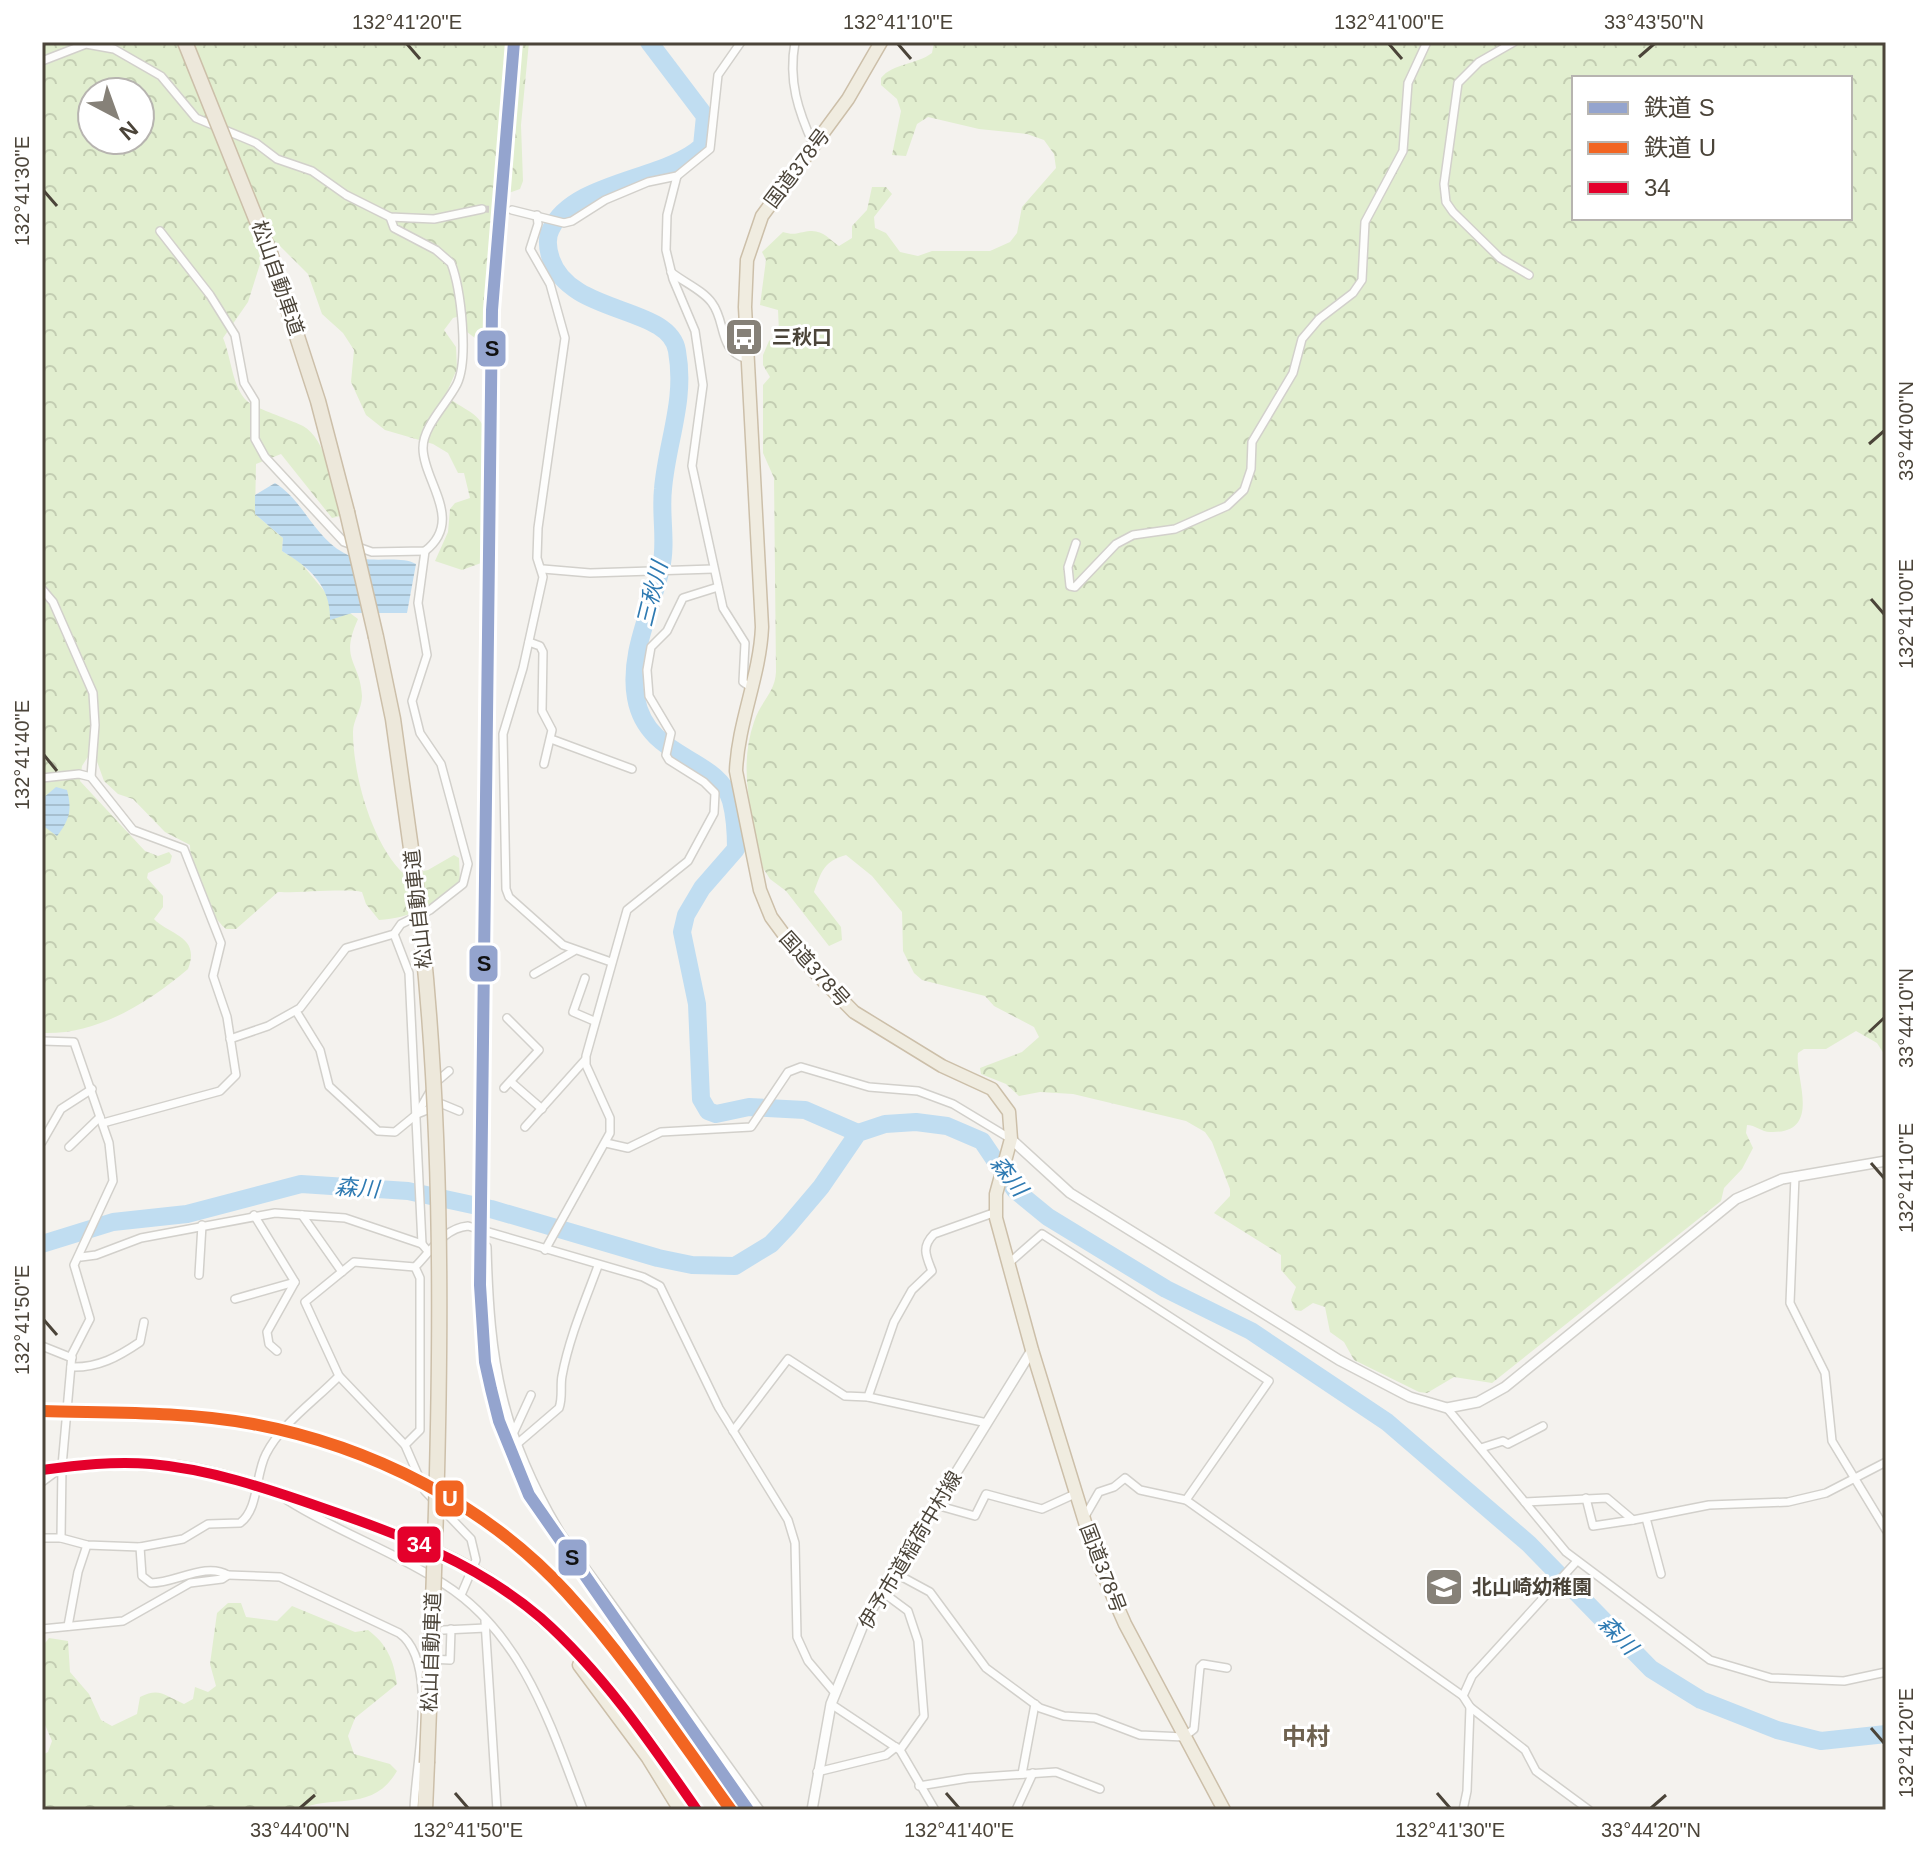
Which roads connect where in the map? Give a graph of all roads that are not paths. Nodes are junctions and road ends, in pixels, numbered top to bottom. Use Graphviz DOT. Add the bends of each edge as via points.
graph roads {
  1 [pos="185,42"];
  2 [pos="741,42"];
  3 [pos="795,42"];
  4 [pos="881,42"];
  5 [pos="1427,42"];
  6 [pos="1514,42"];
  7 [pos="42,61"];
  8 [pos="814,146"];
  9 [pos="677,176"];
  10 [pos="482,209"];
  11 [pos="512,210"];
  12 [pos="537,215"];
  13 [pos="390,217"];
  14 [pos="160,231"];
  15 [pos="671,271"];
  16 [pos="1529,275"];
  17 [pos="747,359"];
  18 [pos="1076,543"];
  19 [pos="425,551"];
  20 [pos="543,569"];
  21 [pos="713,569"];
  22 [pos="718,587"];
  23 [pos="42,589"];
  24 [pos="529,642"];
  25 [pos="754,690"];
  26 [pos="551,739"];
  27 [pos="544,764"];
  28 [pos="632,769"];
  29 [pos="91,777"];
  30 [pos="42,778"];
  31 [pos="394,934"];
  32 [pos="574,951"];
  33 [pos="611,962"];
  34 [pos="534,974"];
  35 [pos="585,978"];
  36 [pos="296,1011"];
  37 [pos="507,1018"];
  38 [pos="594,1021"];
  39 [pos="230,1039"];
  40 [pos="42,1041"];
  41 [pos="586,1060"];
  42 [pos="449,1071"];
  43 [pos="511,1082"];
  44 [pos="504,1088"];
  45 [pos="92,1089"];
  46 [pos="542,1109"];
  47 [pos="459,1111"];
  48 [pos="417,1114"];
  49 [pos="102,1120"];
  50 [pos="525,1127"];
  51 [pos="1011,1139"];
  52 [pos="42,1142"];
  53 [pos="606,1143"];
  54 [pos="69,1147"];
  55 [pos="1886,1161"];
  56 [pos="1795,1176"];
  57 [pos="996,1212"];
  58 [pos="302,1214"];
  59 [pos="254,1215"];
  60 [pos="202,1225"];
  61 [pos="547,1246"];
  62 [pos="425,1247"];
  63 [pos="487,1247"];
  64 [pos="82,1253"];
  65 [pos="1008,1264"];
  66 [pos="598,1266"];
  67 [pos="415,1267"];
  68 [pos="342,1272"];
  69 [pos="199,1275"];
  70 [pos="295,1282"];
  71 [pos="235,1299"];
  72 [pos="144,1322"];
  73 [pos="42,1346"];
  74 [pos="1032,1350"];
  75 [pos="277,1351"];
  76 [pos="72,1362"];
  77 [pos="339,1376"];
  78 [pos="531,1395"];
  79 [pos="868,1397"];
  80 [pos="1447,1408"];
  81 [pos="987,1423"];
  82 [pos="1543,1426"];
  83 [pos="733,1431"];
  84 [pos="513,1434"];
  85 [pos="517,1444"];
  86 [pos="405,1445"];
  87 [pos="1481,1448"];
  88 [pos="1886,1462"];
  89 [pos="62,1466"];
  90 [pos="42,1470"];
  91 [pos="1853,1480"];
  92 [pos="42,1482"];
  93 [pos="255,1484"];
  94 [pos="271,1490"];
  95 [pos="1077,1493"];
  96 [pos="1586,1498"];
  97 [pos="1186,1500"];
  98 [pos="1525,1502"];
  99 [pos="936,1505"];
  100 [pos="1084,1518"];
  101 [pos="1646,1518"];
  102 [pos="1633,1520"];
  103 [pos="1886,1530"];
  104 [pos="42,1538"];
  105 [pos="61,1538"];
  106 [pos="87,1545"];
  107 [pos="140,1547"];
  108 [pos="1577,1561"];
  109 [pos="474,1570"];
  110 [pos="893,1572"];
  111 [pos="1661,1574"];
  112 [pos="228,1575"];
  113 [pos="881,1591"];
  114 [pos="461,1595"];
  115 [pos="537,1616"];
  116 [pos="485,1619"];
  117 [pos="68,1626"];
  118 [pos="486,1628"];
  119 [pos="42,1629"];
  120 [pos="419,1659"];
  121 [pos="1227,1668"];
  122 [pos="1886,1672"];
  123 [pos="1463,1696"];
  124 [pos="833,1699"];
  125 [pos="1035,1704"];
  126 [pos="1470,1707"];
  127 [pos="1184,1737"];
  128 [pos="898,1748"];
  129 [pos="817,1772"];
  130 [pos="1033,1773"];
  131 [pos="1022,1774"];
  132 [pos="919,1786"];
  133 [pos="1100,1789"];
  134 [pos="414,1810"];
  135 [pos="425,1810"];
  136 [pos="497,1810"];
  137 [pos="583,1810"];
  138 [pos="680,1810"];
  139 [pos="697,1810"];
  140 [pos="760,1810"];
  141 [pos="812,1810"];
  142 [pos="935,1810"];
  143 [pos="1016,1810"];
  144 [pos="1224,1810"];
  145 [pos="1463,1810"];
  146 [pos="1589,1810"];
  1 -- 135 [label="highway, 松山自動車道, bridge" via="271,256 318,401 393,719 414,870 426,990 436,1253 436,1531"];
  2 -- 9 [label="street" via="718,75 710,149"];
  3 -- 8 [label="street" via="794,94"];
  4 -- 8 [label="highway, 国道378号"];
  5 -- 18 [label="street" via="1408,83 1403,151 1365,222 1362,280 1302,339 1293,373 1252,442 1244,490 1227,506 1175,529 1133,535 1116,544 1075,587 1067,575"];
  6 -- 16 [label="street" via="1479,62 1458,83 1444,184 1453,212 1500,258"];
  7 -- 13 [label="street" via="86,44 114,49 161,76 196,118 312,171"];
  8 -- 17 [label="highway, 国道378号" via="774,197 753,238 744,282"];
  9 -- 12 [label="street" via="648,182 564,223"];
  9 -- 15 [label="street" via="666,232"];
  10 -- 13 [label="street" via="434,219"];
  11 -- 12 [label="street"];
  12 -- 20 [label="street" via="530,249 550,284 565,338 538,528 537,558"];
  13 -- 19 [label="street" via="394,228 451,263 461,325 462,372 425,436 423,451 441,505 439,535"];
  14 -- 19 [label="street" via="235,335 244,383 255,401 255,439 265,457 344,542 372,552"];
  15 -- 17 [label="street" via="708,298 727,345"];
  15 -- 21 [label="street" via="700,355 703,385 692,466"];
  17 -- 25 [label="highway, 国道378号" via="762,627"];
  19 -- 31 [label="street" via="418,603 427,655 412,701 420,733 446,778 468,864 454,893 401,924"];
  20 -- 21 [label="street"];
  20 -- 24 [label="street"];
  21 -- 22 [label="street"];
  22 -- 25 [label="street" via="728,619 745,643 743,682"];
  22 -- 33 [label="street" via="683,598 667,631 651,647 647,670 649,696 671,733 666,755 715,793 714,813 688,861 627,910"];
  23 -- 29 [label="street" via="53,602 93,693"];
  24 -- 26 [label="street" via="543,652 542,711"];
  24 -- 32 [label="street" via="503,734 506,889"];
  25 -- 51 [label="highway, 国道378号" via="736,771 756,874 771,917 821,982 854,1012 942,1066 992,1089 1009,1112"];
  26 -- 27 [label="street"];
  26 -- 28 [label="street"];
  29 -- 30 [label="street"];
  29 -- 39 [label="street" via="133,830 184,849 221,943 213,976"];
  31 -- 36 [label="street" via="346,948"];
  31 -- 48 [label="street" via="409,973"];
  32 -- 33 [label="street"];
  32 -- 34 [label="street"];
  33 -- 38 [label="street"];
  35 -- 38 [label="street" via="573,1012"];
  36 -- 39 [label="street"];
  36 -- 48 [label="street" via="320,1050 329,1086 373,1128 395,1132"];
  37 -- 43 [label="street" via="539,1050"];
  38 -- 41 [label="street"];
  39 -- 49 [label="street" via="236,1075 227,1088"];
  40 -- 45 [label="street" via="74,1042"];
  41 -- 46 [label="street"];
  41 -- 53 [label="street" via="610,1118"];
  42 -- 48 [label="street" via="435,1083"];
  43 -- 44 [label="street"];
  43 -- 46 [label="street"];
  45 -- 49 [label="street"];
  45 -- 52 [label="street" via="61,1109"];
  46 -- 50 [label="street"];
  47 -- 48 [label="street" via="442,1104"];
  48 -- 62 [label="street"];
  49 -- 54 [label="street"];
  49 -- 64 [label="street" via="113,1181"];
  51 -- 53 [label="street" via="953,1104 918,1091 869,1087 801,1067 788,1072 762,1114 745,1129 661,1132 621,1149"];
  51 -- 57 [label="highway, 国道378号"];
  51 -- 80 [label="street" via="1070,1193 1194,1271 1339,1360 1410,1397"];
  53 -- 61 [label="street"];
  55 -- 56 [label="street"];
  56 -- 80 [label="street" via="1765,1185 1718,1211 1505,1387 1478,1402"];
  56 -- 91 [label="street" via="1790,1303 1822,1364 1832,1441"];
  57 -- 65 [label="highway, 国道378号"];
  57 -- 79 [label="street" via="928,1240 924,1251 931,1275 912,1290 894,1322"];
  58 -- 59 [label="street"];
  58 -- 62 [label="street" via="345,1218"];
  58 -- 68 [label="street"];
  59 -- 60 [label="street"];
  59 -- 70 [label="street"];
  60 -- 64 [label="street" via="141,1238 88,1258"];
  60 -- 69 [label="street"];
  61 -- 62 [label="street" via="468,1226"];
  61 -- 66 [label="street"];
  62 -- 67 [label="street"];
  63 -- 84 [label="street" via="492,1355"];
  64 -- 76 [label="street" via="74,1270 90,1319"];
  65 -- 74 [label="highway, 国道378号"];
  65 -- 97 [label="street" via="1042,1234 1269,1381"];
  66 -- 83 [label="street" via="660,1286"];
  66 -- 85 [label="street" via="572,1333 559,1408"];
  67 -- 68 [label="street" via="360,1260"];
  67 -- 86 [label="street" via="420,1278 420,1430"];
  68 -- 77 [label="street" via="305,1302"];
  70 -- 71 [label="street"];
  70 -- 75 [label="street" via="267,1332"];
  72 -- 76 [label="street" via="140,1342 126,1352 95,1366"];
  73 -- 76 [label="street"];
  74 -- 81 [label="street, 伊予市道稲荷中村線"];
  74 -- 95 [label="highway, 国道378号"];
  76 -- 89 [label="street"];
  77 -- 86 [label="street"];
  77 -- 93 [label="street" via="268,1450"];
  78 -- 84 [label="street"];
  79 -- 81 [label="street"];
  79 -- 83 [label="street" via="840,1394 788,1359"];
  80 -- 87 [label="street"];
  81 -- 99 [label="street, 伊予市道稲荷中村線"];
  82 -- 87 [label="street" via="1508,1444"];
  83 -- 124 [label="street" via="793,1531 797,1637"];
  84 -- 85 [label="street"];
  85 -- 140 [label="street" via="562,1535"];
  86 -- 109 [label="street" via="425,1491 471,1539"];
  87 -- 98 [label="street"];
  88 -- 91 [label="street"];
  89 -- 90 [label="highway"];
  89 -- 92 [label="street"];
  89 -- 93 [label="highway" via="150,1462"];
  89 -- 105 [label="street"];
  91 -- 101 [label="street" via="1826,1493 1771,1506 1709,1505"];
  91 -- 103 [label="street"];
  93 -- 94 [label="highway"];
  93 -- 107 [label="street" via="249,1515 240,1523 208,1524 183,1539"];
  94 -- 109 [label="highway" via="405,1538"];
  94 -- 114 [label="street"];
  95 -- 99 [label="street" via="1042,1509 986,1494 975,1516"];
  95 -- 100 [label="highway, 国道378号"];
  96 -- 98 [label="street"];
  96 -- 102 [label="street" via="1607,1498"];
  96 -- 102 [label="street" via="1593,1526"];
  97 -- 100 [label="street" via="1140,1490 1125,1478 1099,1492"];
  97 -- 123 [label="street"];
  98 -- 108 [label="street"];
  99 -- 110 [label="street, 伊予市道稲荷中村線"];
  100 -- 127 [label="highway, 国道378号" via="1125,1624"];
  101 -- 102 [label="street"];
  101 -- 111 [label="street"];
  104 -- 105 [label="street"];
  105 -- 106 [label="street"];
  106 -- 107 [label="street"];
  106 -- 117 [label="street"];
  107 -- 112 [label="street" via="142,1576 151,1583 214,1570"];
  108 -- 122 [label="street" via="1695,1651 1728,1668 1805,1680 1859,1679"];
  108 -- 123 [label="street" via="1472,1676"];
  109 -- 114 [label="street"];
  109 -- 115 [label="highway"];
  110 -- 113 [label="street, 伊予市道稲荷中村線"];
  110 -- 125 [label="street" via="930,1592 986,1668"];
  112 -- 117 [label="street" via="190,1583 123,1621"];
  112 -- 120 [label="street" via="280,1577 399,1633"];
  113 -- 124 [label="street, 伊予市道稲荷中村線"];
  113 -- 128 [label="street" via="902,1603 917,1629 924,1716"];
  114 -- 116 [label="street"];
  115 -- 138 [label="highway" via="602,1695"];
  115 -- 139 [label="highway" via="609,1688"];
  116 -- 118 [label="street"];
  116 -- 137 [label="street" via="530,1676"];
  117 -- 119 [label="street"];
  118 -- 120 [label="street" via="448,1630 450,1660"];
  118 -- 136 [label="street"];
  120 -- 134 [label="street"];
  121 -- 127 [label="street" via="1200,1667 1194,1729"];
  123 -- 126 [label="street"];
  124 -- 128 [label="street"];
  124 -- 129 [label="street, 伊予市道稲荷中村線"];
  125 -- 127 [label="street" via="1140,1735"];
  125 -- 131 [label="street"];
  126 -- 145 [label="street"];
  126 -- 146 [label="street" via="1511,1736 1536,1771"];
  127 -- 144 [label="highway, 国道378号"];
  128 -- 129 [label="street"];
  128 -- 132 [label="street"];
  129 -- 141 [label="street, 伊予市道稲荷中村線"];
  130 -- 131 [label="street"];
  130 -- 133 [label="street" via="1056,1772"];
  130 -- 143 [label="street"];
  131 -- 132 [label="street"];
  132 -- 142 [label="street"];
}
